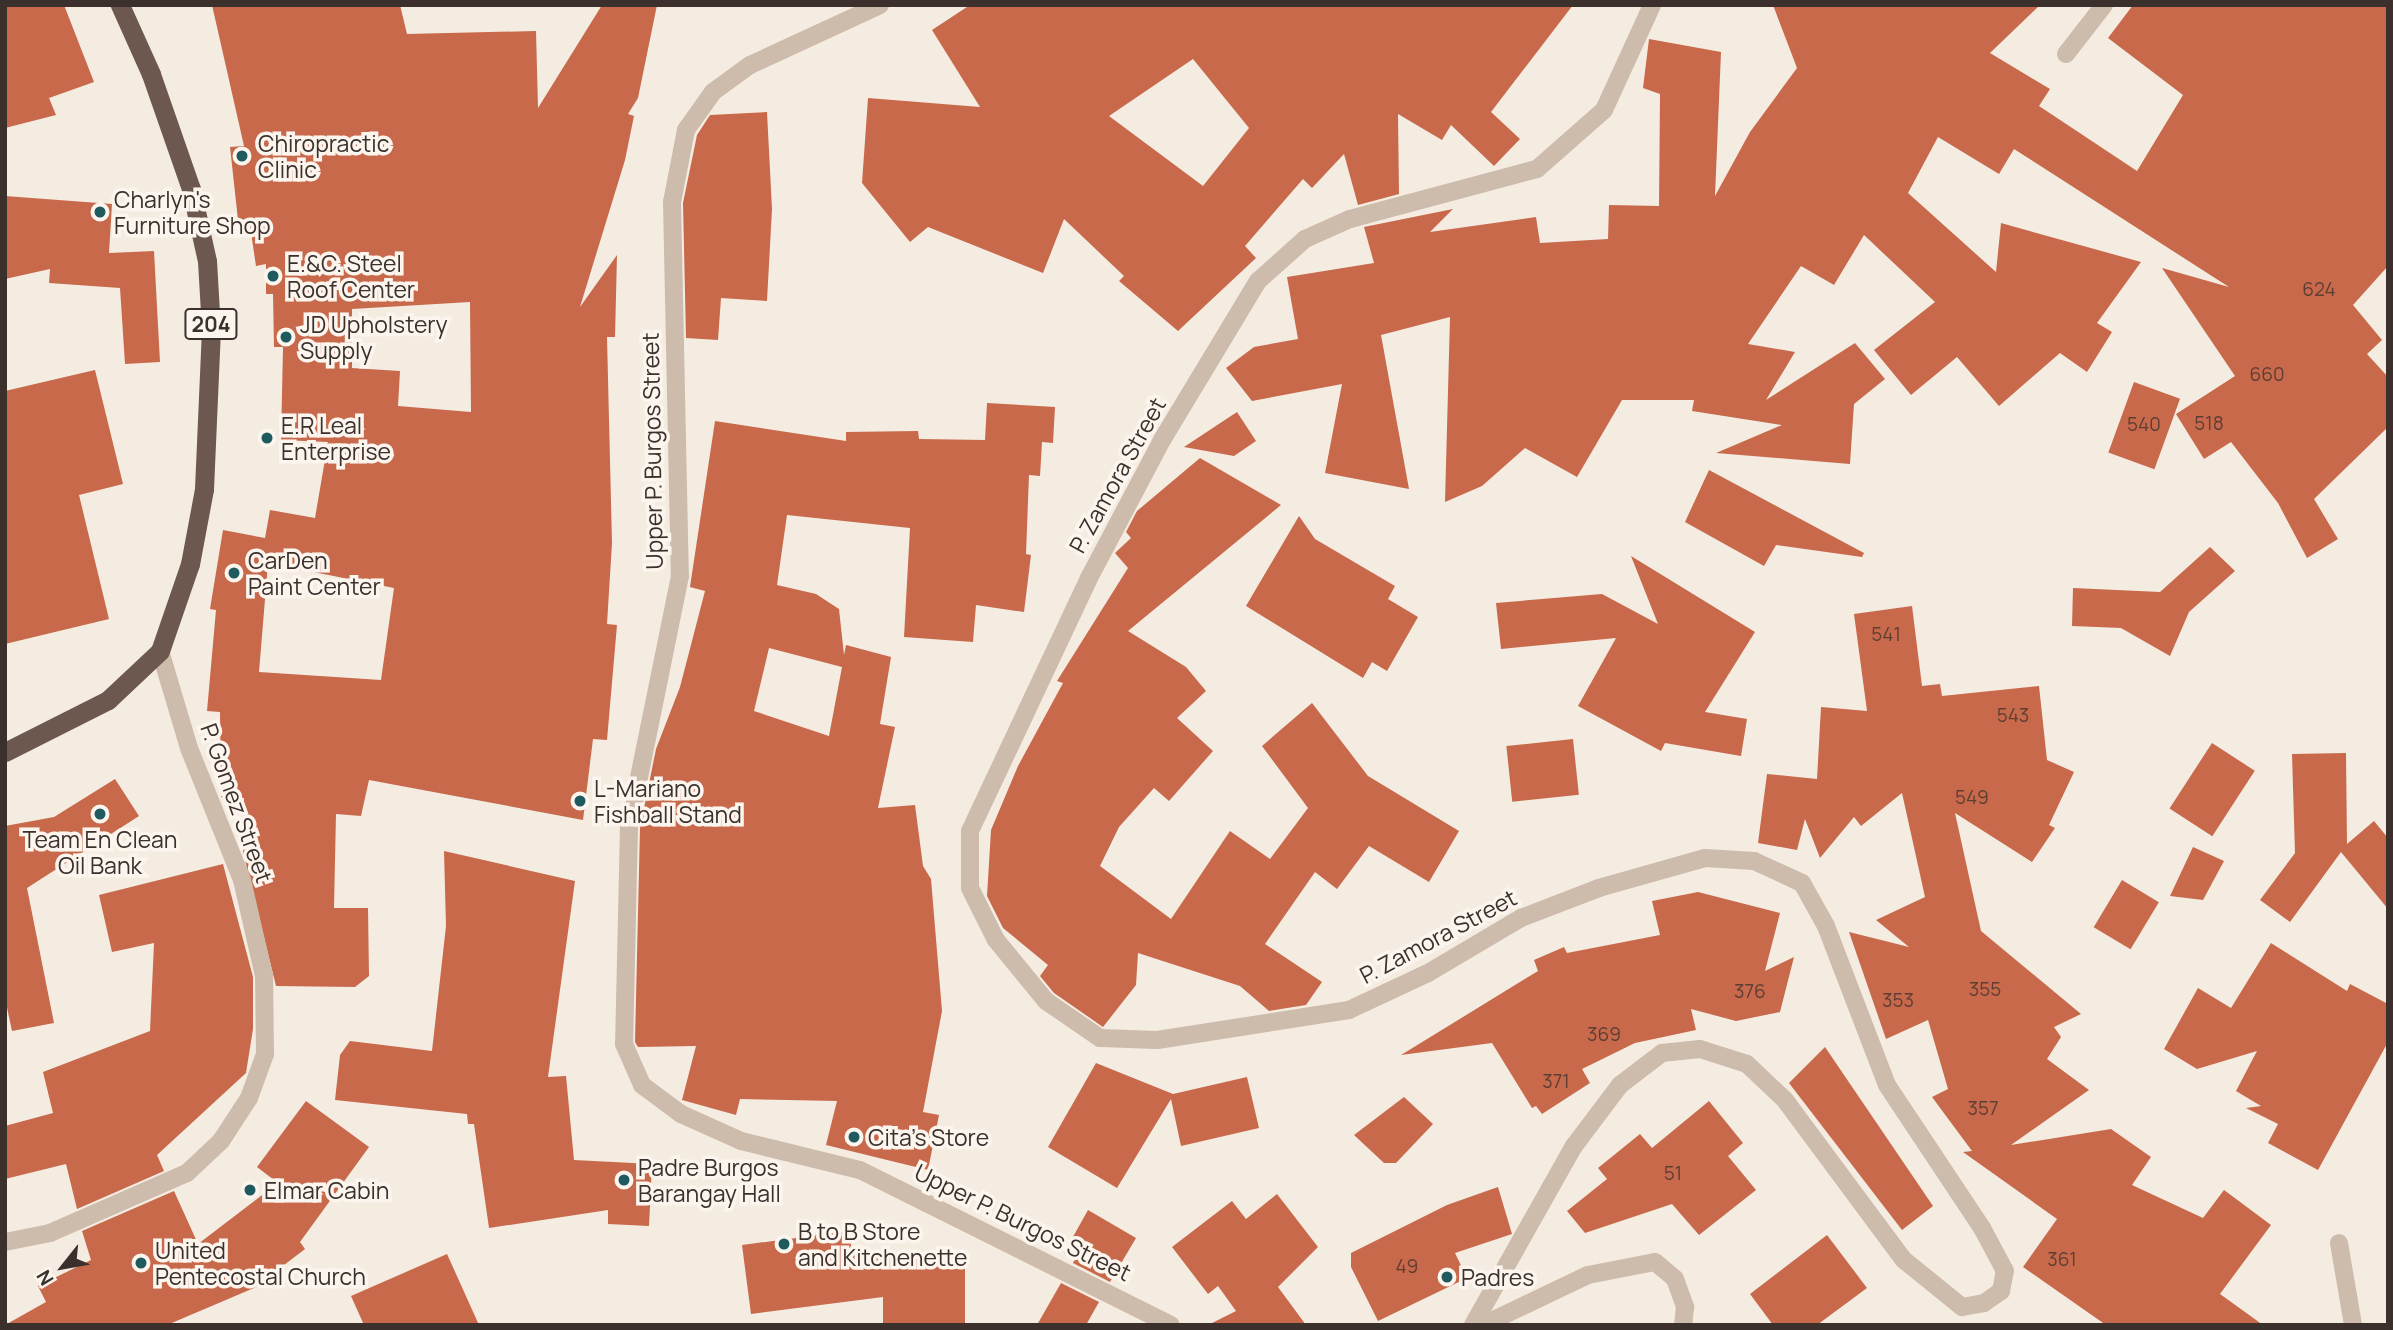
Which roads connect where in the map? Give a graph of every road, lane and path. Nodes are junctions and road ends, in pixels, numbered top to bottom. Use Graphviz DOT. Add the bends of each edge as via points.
graph roads {
  1 [pos="120,5"];
  2 [pos="880,5"];
  3 [pos="1652,5"];
  4 [pos="2104,5"];
  5 [pos="2066,54"];
  6 [pos="160,651"];
  7 [pos="5,752"];
  8 [pos="5,1242"];
  9 [pos="2339,1243"];
  10 [pos="1171,1325"];
  11 [pos="1473,1325"];
  12 [pos="1483,1325"];
  13 [pos="1683,1325"];
  14 [pos="2353,1325"];
  1 -- 6 [label="highway, 204" via="151,74 191,189 209,288 204,489 190,564"];
  2 -- 10 [label="street, Upper P. Burgos Street" via="750,65 713,92 686,130 672,202 680,576 629,827 624,1044 642,1085 681,1115 741,1141 860,1170"];
  3 -- 11 [label="street, P. Zamora Street" via="1604,110 1537,169 1350,219 1305,239 1258,281 1162,440 1089,578 970,831 970,888 996,940 1046,1001 1100,1038 1157,1040 1349,1010 1428,973 1521,918 1599,888 1705,858 1754,860 1802,883 1826,926 1887,1085 2005,1270 2001,1291 1984,1303 1962,1307 1904,1260 1785,1100 1747,1064 1700,1049 1662,1054 1620,1085 1574,1146"];
  4 -- 5 [label="street"];
  6 -- 7 [label="highway, 204" via="108,700"];
  6 -- 8 [label="street, P. Gomez Street" via="189,748 242,880 264,976 265,1054 248,1098 221,1140 187,1173 50,1233"];
  9 -- 14 [label="street"];
  12 -- 13 [label="street" via="1588,1275 1656,1262 1675,1279 1685,1307"];
}
